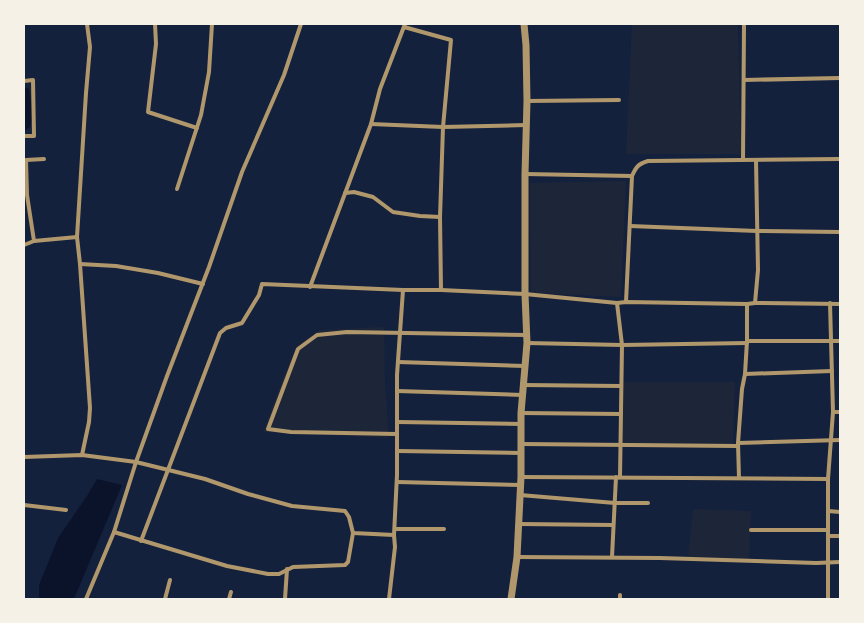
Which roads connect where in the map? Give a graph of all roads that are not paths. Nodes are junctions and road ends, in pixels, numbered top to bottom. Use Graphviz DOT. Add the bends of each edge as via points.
graph roads {
  1 [pos="87,24"];
  2 [pos="154,24"];
  3 [pos="212,24"];
  4 [pos="301,24"];
  5 [pos="524,24"];
  6 [pos="744,24"];
  7 [pos="405,25"];
  8 [pos="840,78"];
  9 [pos="744,80"];
  10 [pos="24,81"];
  11 [pos="619,100"];
  12 [pos="527,101"];
  13 [pos="371,124"];
  14 [pos="527,125"];
  15 [pos="443,127"];
  16 [pos="197,128"];
  17 [pos="24,136"];
  18 [pos="44,159"];
  19 [pos="840,159"];
  20 [pos="743,160"];
  21 [pos="756,160"];
  22 [pos="525,174"];
  23 [pos="632,176"];
  24 [pos="176,189"];
  25 [pos="345,193"];
  26 [pos="440,217"];
  27 [pos="630,226"];
  28 [pos="758,231"];
  29 [pos="840,232"];
  30 [pos="77,237"];
  31 [pos="34,241"];
  32 [pos="24,245"];
  33 [pos="80,264"];
  34 [pos="203,284"];
  35 [pos="310,287"];
  36 [pos="403,290"];
  37 [pos="441,290"];
  38 [pos="524,294"];
  39 [pos="626,302"];
  40 [pos="617,303"];
  41 [pos="755,303"];
  42 [pos="830,303"];
  43 [pos="747,304"];
  44 [pos="840,304"];
  45 [pos="400,332"];
  46 [pos="526,335"];
  47 [pos="831,341"];
  48 [pos="840,341"];
  49 [pos="747,342"];
  50 [pos="527,343"];
  51 [pos="622,345"];
  52 [pos="398,362"];
  53 [pos="525,366"];
  54 [pos="832,371"];
  55 [pos="745,374"];
  56 [pos="523,385"];
  57 [pos="621,386"];
  58 [pos="397,391"];
  59 [pos="523,395"];
  60 [pos="833,412"];
  61 [pos="840,412"];
  62 [pos="521,413"];
  63 [pos="621,414"];
  64 [pos="397,422"];
  65 [pos="521,424"];
  66 [pos="397,434"];
  67 [pos="832,440"];
  68 [pos="840,440"];
  69 [pos="521,444"];
  70 [pos="620,445"];
  71 [pos="738,445"];
  72 [pos="397,451"];
  73 [pos="521,453"];
  74 [pos="82,455"];
  75 [pos="24,457"];
  76 [pos="136,462"];
  77 [pos="168,470"];
  78 [pos="521,477"];
  79 [pos="618,477"];
  80 [pos="739,478"];
  81 [pos="828,479"];
  82 [pos="397,482"];
  83 [pos="521,485"];
  84 [pos="520,495"];
  85 [pos="615,503"];
  86 [pos="648,503"];
  87 [pos="24,505"];
  88 [pos="66,510"];
  89 [pos="828,512"];
  90 [pos="840,512"];
  91 [pos="519,524"];
  92 [pos="613,525"];
  93 [pos="395,529"];
  94 [pos="444,529"];
  95 [pos="751,530"];
  96 [pos="828,530"];
  97 [pos="114,532"];
  98 [pos="353,533"];
  99 [pos="394,535"];
  100 [pos="828,536"];
  101 [pos="840,536"];
  102 [pos="141,541"];
  103 [pos="518,557"];
  104 [pos="612,557"];
  105 [pos="828,562"];
  106 [pos="840,562"];
  107 [pos="287,569"];
  108 [pos="170,580"];
  109 [pos="231,592"];
  110 [pos="86,599"];
  111 [pos="165,599"];
  112 [pos="229,599"];
  113 [pos="285,599"];
  114 [pos="389,599"];
  115 [pos="511,599"];
  116 [pos="828,599"];
  1 -- 30 [label="street" via="90,47"];
  2 -- 16 [label="street" via="156,44 148,112"];
  3 -- 16 [label="street" via="209,72"];
  4 -- 34 [label="street" via="284,75 242,172"];
  5 -- 12 [label="street"];
  6 -- 9 [label="street"];
  7 -- 13 [label="street" via="380,89"];
  7 -- 15 [label="street" via="451,40"];
  8 -- 9 [label="street"];
  9 -- 20 [label="street"];
  10 -- 17 [label="street" via="33,80 34,136"];
  11 -- 12 [label="street"];
  12 -- 14 [label="street"];
  13 -- 15 [label="street"];
  13 -- 25 [label="street"];
  14 -- 15 [label="street"];
  14 -- 22 [label="street"];
  15 -- 26 [label="street"];
  16 -- 24 [label="street"];
  18 -- 31 [label="street" via="26,160 27,195"];
  19 -- 21 [label="street"];
  20 -- 21 [label="street"];
  20 -- 23 [label="street" via="648,161 636,167"];
  21 -- 28 [label="street"];
  22 -- 23 [label="street"];
  22 -- 38 [label="street"];
  23 -- 27 [label="street"];
  25 -- 26 [label="street" via="354,192 373,197 393,212"];
  25 -- 35 [label="street"];
  26 -- 37 [label="street"];
  27 -- 28 [label="street"];
  27 -- 39 [label="street"];
  28 -- 29 [label="street"];
  28 -- 41 [label="street"];
  30 -- 31 [label="street"];
  30 -- 33 [label="street"];
  31 -- 32 [label="street"];
  33 -- 34 [label="street" via="158,272"];
  33 -- 74 [label="street" via="90,408 90,422"];
  34 -- 76 [label="street"];
  35 -- 36 [label="street"];
  35 -- 77 [label="street" via="262,284 259,295 242,323 226,328 220,333"];
  36 -- 37 [label="street"];
  36 -- 45 [label="street"];
  37 -- 38 [label="street"];
  38 -- 40 [label="street"];
  38 -- 46 [label="street"];
  39 -- 40 [label="street"];
  39 -- 43 [label="street"];
  40 -- 51 [label="street"];
  41 -- 42 [label="street"];
  41 -- 43 [label="street"];
  42 -- 44 [label="street"];
  42 -- 47 [label="street"];
  43 -- 49 [label="street"];
  45 -- 46 [label="street"];
  45 -- 52 [label="street"];
  45 -- 66 [label="street" via="317,335 298,349 268,429 291,432"];
  46 -- 50 [label="street"];
  47 -- 48 [label="street"];
  47 -- 49 [label="street"];
  47 -- 54 [label="street"];
  49 -- 51 [label="street"];
  49 -- 55 [label="street"];
  50 -- 51 [label="street"];
  50 -- 53 [label="street"];
  51 -- 57 [label="street"];
  52 -- 53 [label="street"];
  52 -- 58 [label="street"];
  53 -- 56 [label="street"];
  54 -- 55 [label="street"];
  54 -- 60 [label="street"];
  55 -- 71 [label="street"];
  56 -- 57 [label="street"];
  56 -- 59 [label="street"];
  57 -- 63 [label="street"];
  58 -- 59 [label="street"];
  58 -- 64 [label="street"];
  59 -- 62 [label="street"];
  60 -- 61 [label="street"];
  60 -- 67 [label="street"];
  62 -- 63 [label="street"];
  62 -- 65 [label="street"];
  63 -- 70 [label="street"];
  64 -- 65 [label="street"];
  64 -- 66 [label="street"];
  65 -- 69 [label="street"];
  66 -- 72 [label="street"];
  67 -- 68 [label="street"];
  67 -- 71 [label="street"];
  67 -- 81 [label="street"];
  69 -- 70 [label="street"];
  69 -- 73 [label="street"];
  70 -- 71 [label="street"];
  70 -- 79 [label="street"];
  71 -- 80 [label="street"];
  72 -- 73 [label="street"];
  72 -- 82 [label="street"];
  73 -- 78 [label="street"];
  74 -- 75 [label="street"];
  74 -- 76 [label="street"];
  76 -- 77 [label="street"];
  76 -- 97 [label="street"];
  77 -- 98 [label="street" via="292,506 345,511 350,517"];
  77 -- 102 [label="street"];
  78 -- 79 [label="street"];
  78 -- 83 [label="street"];
  79 -- 80 [label="street"];
  79 -- 85 [label="street"];
  80 -- 81 [label="street"];
  81 -- 89 [label="street"];
  82 -- 83 [label="street"];
  82 -- 93 [label="street"];
  83 -- 84 [label="street"];
  84 -- 85 [label="street"];
  84 -- 91 [label="street"];
  85 -- 86 [label="street"];
  85 -- 92 [label="street"];
  87 -- 88 [label="street"];
  89 -- 90 [label="street"];
  89 -- 96 [label="street"];
  91 -- 92 [label="street"];
  91 -- 103 [label="street"];
  92 -- 104 [label="street"];
  93 -- 94 [label="street"];
  93 -- 99 [label="street"];
  95 -- 96 [label="street"];
  96 -- 100 [label="street"];
  97 -- 102 [label="street"];
  97 -- 110 [label="street"];
  98 -- 99 [label="street"];
  98 -- 107 [label="street" via="348,562 345,565"];
  99 -- 114 [label="street" via="396,547"];
  100 -- 101 [label="street"];
  100 -- 105 [label="street"];
  102 -- 107 [label="street" via="234,568 274,575"];
  103 -- 104 [label="street"];
  103 -- 115 [label="street"];
  104 -- 105 [label="street"];
  105 -- 106 [label="street"];
  105 -- 116 [label="street"];
  107 -- 113 [label="street"];
  108 -- 111 [label="street"];
  109 -- 112 [label="street"];
}
